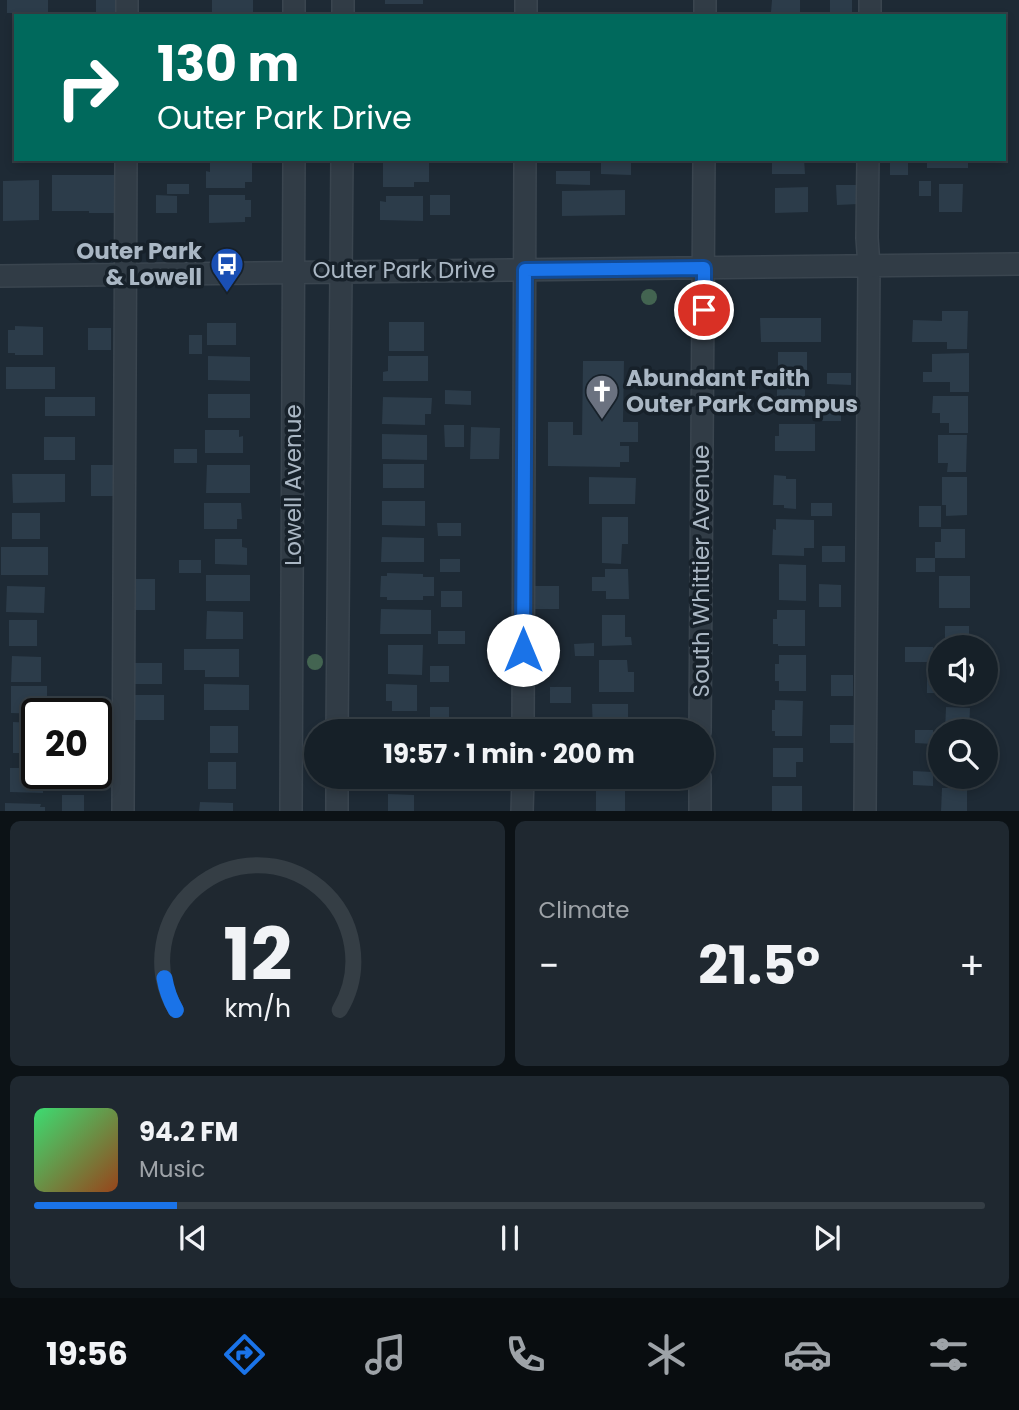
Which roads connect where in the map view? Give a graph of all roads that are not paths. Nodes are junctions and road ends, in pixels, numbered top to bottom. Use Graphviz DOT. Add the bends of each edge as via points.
graph roads {
  1 [pos="126,161"];
  2 [pos="293,161"];
  3 [pos="342,161"];
  4 [pos="525,161"];
  5 [pos="704,161"];
  6 [pos="868,161"];
  7 [pos="1019,264"];
  8 [pos="869,266"];
  9 [pos="704,268"];
  10 [pos="525,270"];
  11 [pos="293,271"];
  12 [pos="341,271"];
  13 [pos="126,274"];
  14 [pos="0,275"];
  15 [pos="337,719"];
  16 [pos="523,719"];
  17 [pos="700,719"];
  18 [pos="337,789"];
  19 [pos="523,789"];
  20 [pos="700,789"];
  21 [pos="123,811"];
  22 [pos="290,811"];
  23 [pos="337,811"];
  24 [pos="522,811"];
  25 [pos="700,811"];
  26 [pos="865,811"];
  1 -- 13 [label="street"];
  2 -- 11 [label="street, Lowell Avenue"];
  3 -- 12 [label="street, Lowell Avenue"];
  4 -- 10 [label="street"];
  5 -- 9 [label="street, South Whittier Avenue"];
  6 -- 8 [label="street"];
  7 -- 8 [label="street, Outer Park Drive"];
  8 -- 9 [label="street, Outer Park Drive"];
  8 -- 26 [label="street"];
  9 -- 10 [label="street, Outer Park Drive"];
  9 -- 17 [label="street, South Whittier Avenue"];
  10 -- 12 [label="street, Outer Park Drive"];
  10 -- 16 [label="street"];
  11 -- 12 [label="street, Outer Park Drive"];
  11 -- 13 [label="street, Outer Park Drive"];
  11 -- 22 [label="street, Lowell Avenue"];
  12 -- 15 [label="street, Lowell Avenue"];
  13 -- 14 [label="street, Outer Park Drive"];
  13 -- 21 [label="street"];
  18 -- 23 [label="street"];
  19 -- 24 [label="street"];
  20 -- 25 [label="street"];
}
